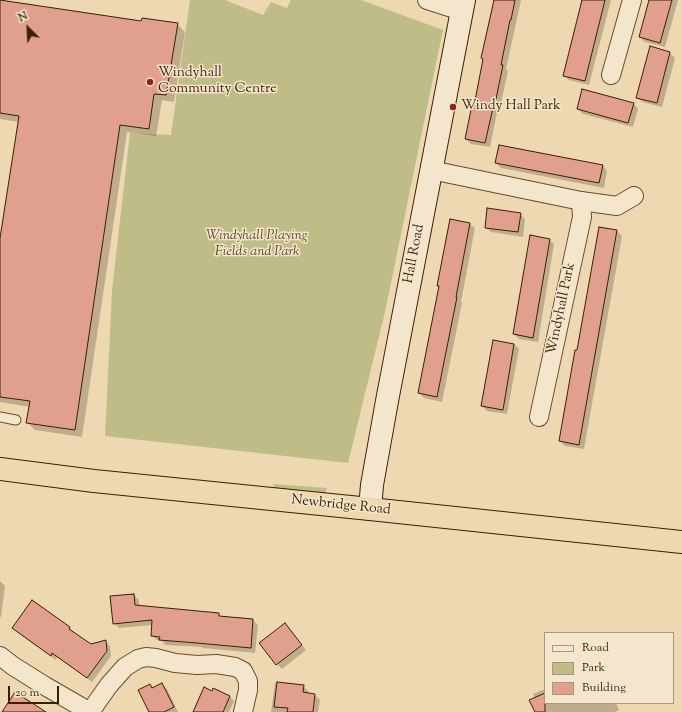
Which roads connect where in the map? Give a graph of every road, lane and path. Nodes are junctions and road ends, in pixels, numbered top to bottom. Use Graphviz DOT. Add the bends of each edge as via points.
graph roads {
  1 [pos="427,0"];
  2 [pos="632,0"];
  3 [pos="462,6"];
  4 [pos="611,75"];
  5 [pos="430,170"];
  6 [pos="634,196"];
  7 [pos="581,201"];
  8 [pos="0,417"];
  9 [pos="538,417"];
  10 [pos="16,420"];
  11 [pos="0,469"];
  12 [pos="370,509"];
  13 [pos="682,542"];
  14 [pos="0,656"];
  15 [pos="243,712"];
  1 -- 3 [label="street"];
  2 -- 4 [label="street"];
  3 -- 5 [label="street, Hall Road"];
  5 -- 7 [label="street"];
  5 -- 12 [label="street, Hall Road" via="372,485"];
  6 -- 7 [label="street" via="617,206"];
  7 -- 9 [label="street, Windyhall Park" via="582,217"];
  8 -- 10 [label="lane"];
  11 -- 12 [label="highway, Newbridge Road"];
  12 -- 13 [label="highway, Newbridge Road"];
  14 -- 15 [label="street" via="44,686 90,712 124,667 138,659 146,657 190,665 235,666 243,670 248,682"];
}
